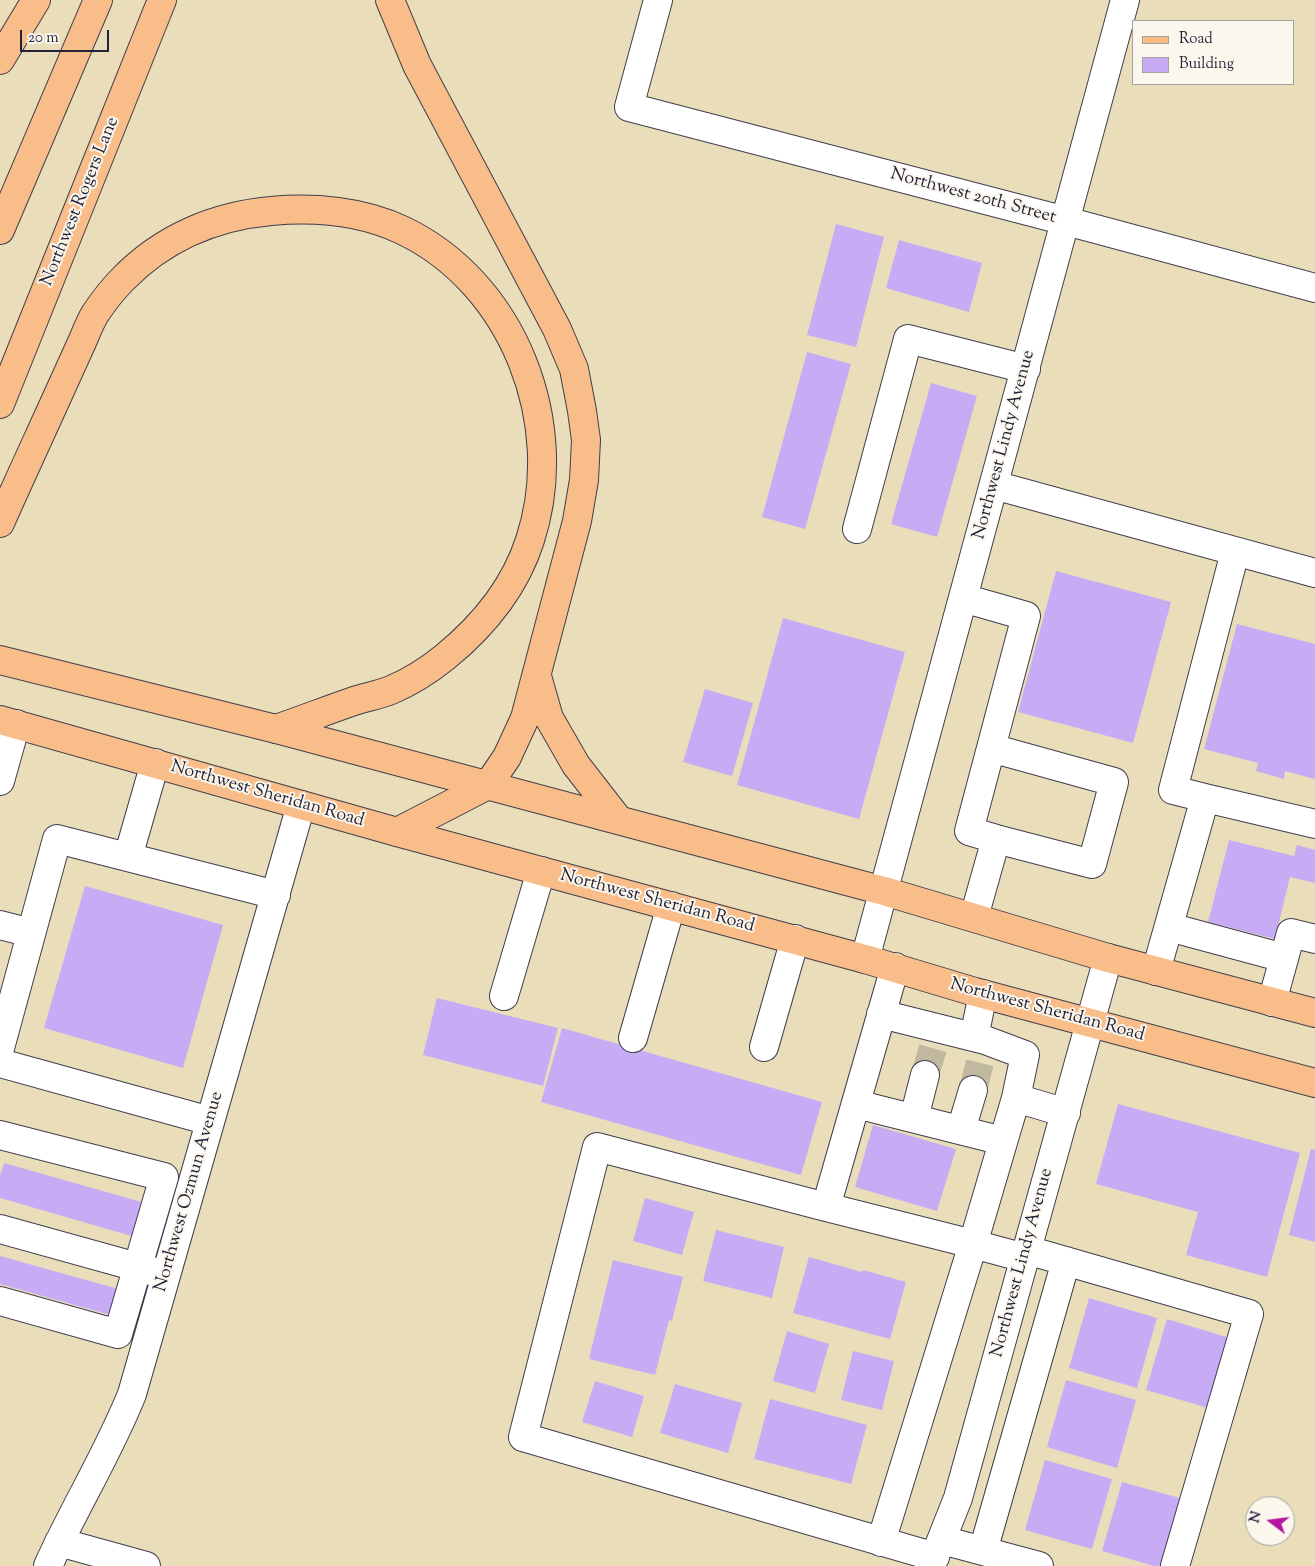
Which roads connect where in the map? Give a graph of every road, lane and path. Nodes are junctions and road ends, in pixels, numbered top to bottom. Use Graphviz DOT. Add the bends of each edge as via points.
graph roads {
  1 [pos="36,0"];
  2 [pos="98,0"];
  3 [pos="162,0"];
  4 [pos="390,0"];
  5 [pos="658,0"];
  6 [pos="1125,0"];
  7 [pos="0,60"];
  8 [pos="1066,221"];
  9 [pos="0,230"];
  10 [pos="1315,288"];
  11 [pos="1026,369"];
  12 [pos="0,404"];
  13 [pos="994,485"];
  14 [pos="3,516"];
  15 [pos="857,529"];
  16 [pos="1235,552"];
  17 [pos="1315,574"];
  18 [pos="964,598"];
  19 [pos="0,660"];
  20 [pos="536,676"];
  21 [pos="8,722"];
  22 [pos="276,729"];
  23 [pos="992,748"];
  24 [pos="154,763"];
  25 [pos="0,781"];
  26 [pos="488,785"];
  27 [pos="1205,798"];
  28 [pos="301,805"];
  29 [pos="618,819"];
  30 [pos="1315,824"];
  31 [pos="397,832"];
  32 [pos="996,839"];
  33 [pos="128,857"];
  34 [pos="542,871"];
  35 [pos="884,890"];
  36 [pos="276,895"];
  37 [pos="671,906"];
  38 [pos="974,918"];
  39 [pos="0,925"];
  40 [pos="1169,927"];
  41 [pos="31,933"];
  42 [pos="795,939"];
  43 [pos="1315,939"];
  44 [pos="865,958"];
  45 [pos="1108,958"];
  46 [pos="1284,958"];
  47 [pos="895,967"];
  48 [pos="1156,971"];
  49 [pos="983,994"];
  50 [pos="504,996"];
  51 [pos="1272,1002"];
  52 [pos="1315,1013"];
  53 [pos="881,1014"];
  54 [pos="1090,1022"];
  55 [pos="633,1038"];
  56 [pos="980,1046"];
  57 [pos="0,1048"];
  58 [pos="764,1048"];
  59 [pos="0,1063"];
  60 [pos="925,1075"];
  61 [pos="1315,1083"];
  62 [pos="973,1090"];
  63 [pos="1016,1098"];
  64 [pos="856,1104"];
  65 [pos="1066,1112"];
  66 [pos="914,1118"];
  67 [pos="210,1122"];
  68 [pos="961,1130"];
  69 [pos="0,1135"];
  70 [pos="1003,1141"];
  71 [pos="164,1177"];
  72 [pos="191,1185"];
  73 [pos="826,1207"];
  74 [pos="0,1229"];
  75 [pos="974,1244"];
  76 [pos="1026,1254"];
  77 [pos="1066,1261"];
  78 [pos="138,1267"];
  79 [pos="166,1275"];
  80 [pos="0,1301"];
  81 [pos="118,1334"];
  82 [pos="147,1341"];
  83 [pos="882,1542"];
  84 [pos="983,1551"];
  85 [pos="53,1554"];
  86 [pos="936,1555"];
  87 [pos="146,1566"];
  88 [pos="1039,1566"];
  89 [pos="1175,1566"];
  1 -- 7 [label="main road"];
  2 -- 9 [label="main road"];
  3 -- 12 [label="main road, Northwest Rogers Lane"];
  4 -- 20 [label="main road" via="417,65 557,329 574,369 586,440 584,480"];
  5 -- 8 [label="street, Northwest 20th Street" via="630,107"];
  6 -- 8 [label="street, Northwest Lindy Avenue"];
  8 -- 10 [label="street, Northwest 20th Street"];
  8 -- 11 [label="street, Northwest Lindy Avenue"];
  11 -- 13 [label="street, Northwest Lindy Avenue"];
  11 -- 15 [label="street" via="908,339"];
  13 -- 16 [label="street"];
  13 -- 18 [label="street, Northwest Lindy Avenue"];
  14 -- 22 [label="main road" via="94,314 122,280 148,256 183,234 217,221 252,213 295,209 331,211 367,218 401,230 454,264 478,289 513,338 536,403 542,472 530,540 499,602 474,631 444,657 390,690"];
  16 -- 17 [label="street"];
  16 -- 27 [label="street" via="1172,790"];
  18 -- 23 [label="street" via="1026,616"];
  18 -- 35 [label="street, Northwest Lindy Avenue"];
  19 -- 22 [label="main road"];
  20 -- 26 [label="main road" via="525,718 507,757"];
  20 -- 29 [label="main road" via="549,718 576,765"];
  21 -- 24 [label="main road, Northwest Sheridan Road"];
  21 -- 25 [label="street"];
  22 -- 26 [label="main road"];
  23 -- 32 [label="street" via="969,831"];
  23 -- 32 [label="street" via="1114,782 1092,864"];
  24 -- 28 [label="main road, Northwest Sheridan Road"];
  24 -- 33 [label="street"];
  26 -- 29 [label="main road"];
  26 -- 31 [label="main road"];
  27 -- 30 [label="street"];
  27 -- 40 [label="street"];
  28 -- 31 [label="main road, Northwest Sheridan Road"];
  28 -- 36 [label="street, Northwest Ozmun Avenue"];
  29 -- 35 [label="main road"];
  31 -- 34 [label="main road, Northwest Sheridan Road"];
  32 -- 38 [label="street"];
  33 -- 36 [label="street"];
  33 -- 41 [label="street" via="57,839"];
  34 -- 37 [label="main road, Northwest Sheridan Road"];
  34 -- 50 [label="street"];
  35 -- 38 [label="main road"];
  35 -- 44 [label="street, Northwest Lindy Avenue"];
  36 -- 67 [label="street, Northwest Ozmun Avenue"];
  37 -- 42 [label="main road, Northwest Sheridan Road"];
  37 -- 55 [label="street"];
  38 -- 45 [label="main road"];
  39 -- 41 [label="street"];
  40 -- 46 [label="street"];
  40 -- 48 [label="street"];
  41 -- 57 [label="street"];
  42 -- 44 [label="main road, Northwest Sheridan Road"];
  42 -- 58 [label="street"];
  43 -- 46 [label="street" via="1291,933"];
  44 -- 47 [label="main road, Northwest Sheridan Road"];
  45 -- 48 [label="main road"];
  45 -- 54 [label="street, Northwest Lindy Avenue"];
  46 -- 51 [label="street"];
  47 -- 49 [label="main road, Northwest Sheridan Road"];
  47 -- 53 [label="street"];
  48 -- 51 [label="main road"];
  49 -- 54 [label="main road, Northwest Sheridan Road"];
  49 -- 56 [label="street"];
  51 -- 52 [label="main road"];
  53 -- 56 [label="street" via="936,1038"];
  53 -- 64 [label="street"];
  54 -- 61 [label="main road, Northwest Sheridan Road"];
  54 -- 65 [label="street, Northwest Lindy Avenue"];
  56 -- 63 [label="street" via="1025,1055"];
  59 -- 67 [label="street"];
  60 -- 66 [label="street"];
  62 -- 68 [label="street"];
  63 -- 65 [label="street"];
  63 -- 70 [label="street"];
  64 -- 66 [label="street"];
  64 -- 73 [label="street"];
  65 -- 76 [label="street, Northwest Lindy Avenue"];
  66 -- 68 [label="street"];
  67 -- 72 [label="street, Northwest Ozmun Avenue"];
  68 -- 70 [label="street"];
  69 -- 71 [label="street"];
  70 -- 75 [label="street"];
  71 -- 72 [label="street"];
  71 -- 78 [label="street"];
  72 -- 79 [label="street, Northwest Ozmun Avenue"];
  73 -- 75 [label="street"];
  73 -- 83 [label="street" via="598,1147 523,1437"];
  74 -- 78 [label="street"];
  75 -- 76 [label="street"];
  75 -- 83 [label="street"];
  76 -- 77 [label="street"];
  76 -- 86 [label="street, Northwest Lindy Avenue" via="960,1489"];
  77 -- 84 [label="street"];
  77 -- 89 [label="street" via="1249,1314"];
  78 -- 79 [label="street"];
  78 -- 81 [label="street"];
  79 -- 82 [label="street, Northwest Ozmun Avenue"];
  80 -- 81 [label="street"];
  81 -- 82 [label="street"];
  82 -- 85 [label="street, Northwest Ozmun Avenue" via="119,1426"];
  83 -- 86 [label="street"];
  84 -- 86 [label="street"];
  84 -- 88 [label="street"];
  85 -- 87 [label="street"];
}
